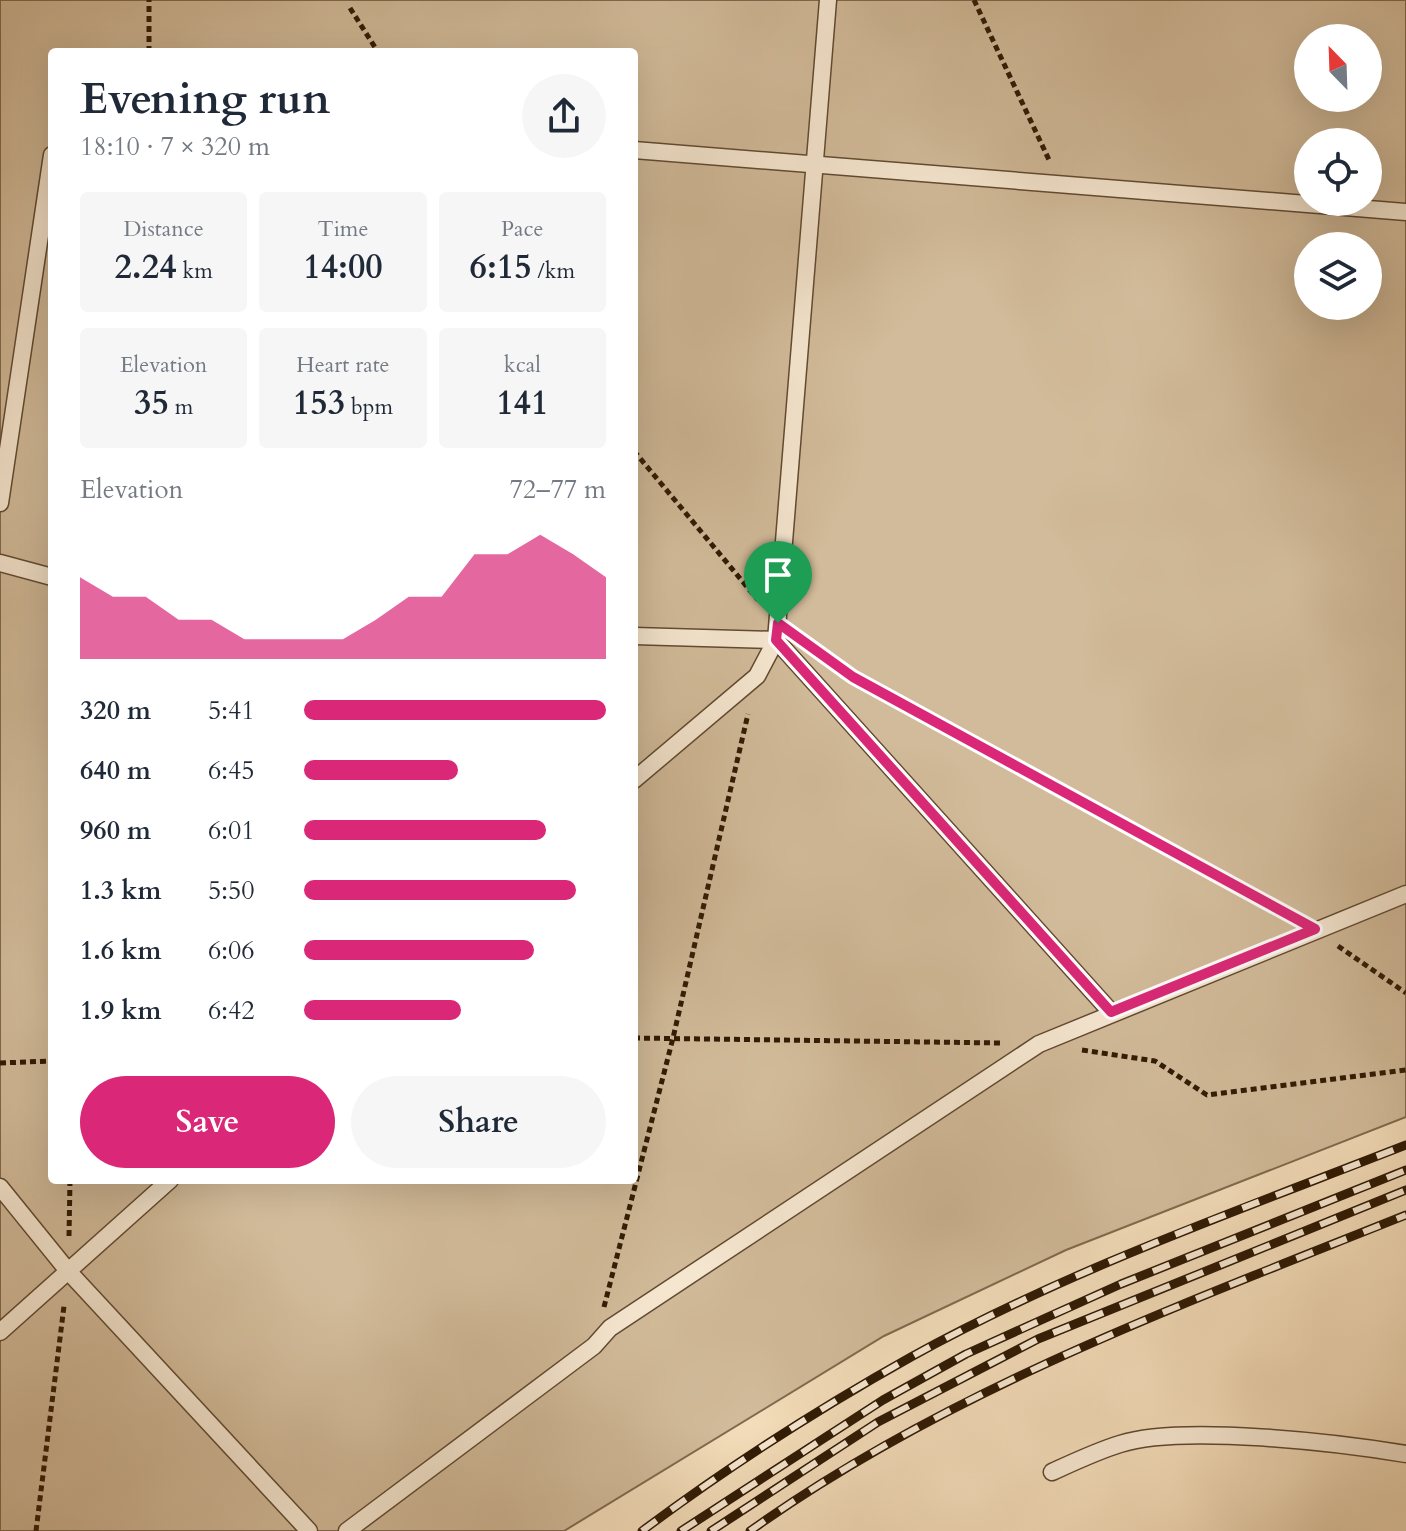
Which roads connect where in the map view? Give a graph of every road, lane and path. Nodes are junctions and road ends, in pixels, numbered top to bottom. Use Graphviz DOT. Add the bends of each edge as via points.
graph roads {
  1 [pos="149,0"];
  2 [pos="828,0"];
  3 [pos="974,0"];
  4 [pos="350,8"];
  5 [pos="149,48"];
  6 [pos="375,48"];
  7 [pos="638,150"];
  8 [pos="816,163"];
  9 [pos="48,182"];
  10 [pos="1061,185"];
  11 [pos="1406,212"];
  12 [pos="638,456"];
  13 [pos="0,503"];
  14 [pos="0,563"];
  15 [pos="48,576"];
  16 [pos="777,631"];
  17 [pos="638,636"];
  18 [pos="815,650"];
  19 [pos="757,676"];
  20 [pos="638,777"];
  21 [pos="1406,894"];
  22 [pos="1315,929"];
  23 [pos="1406,993"];
  24 [pos="1111,1012"];
  25 [pos="48,1061"];
  26 [pos="0,1063"];
  27 [pos="638,1174"];
  28 [pos="70,1184"];
  29 [pos="166,1184"];
  30 [pos="636,1184"];
  31 [pos="0,1187"];
  32 [pos="68,1271"];
  33 [pos="0,1332"];
  34 [pos="594,1346"];
  35 [pos="1406,1454"];
  36 [pos="1052,1472"];
  37 [pos="36,1531"];
  38 [pos="309,1531"];
  39 [pos="347,1531"];
  1 -- 5 [label="path"];
  2 -- 8 [label="lane"];
  3 -- 10 [label="path"];
  4 -- 6 [label="path"];
  7 -- 8 [label="lane"];
  8 -- 10 [label="lane"];
  8 -- 16 [label="lane"];
  9 -- 13 [label="lane"];
  10 -- 11 [label="lane"];
  12 -- 16 [label="path"];
  14 -- 15 [label="lane"];
  16 -- 17 [label="lane"];
  16 -- 19 [label="lane"];
  16 -- 24 [label="lane"];
  18 -- 22 [label="path" via="853,677"];
  19 -- 20 [label="lane"];
  19 -- 27 [label="path"];
  21 -- 22 [label="lane"];
  22 -- 23 [label="path"];
  22 -- 24 [label="lane"];
  24 -- 34 [label="lane" via="1039,1044 610,1328"];
  25 -- 26 [label="path"];
  28 -- 32 [label="path"];
  29 -- 32 [label="lane"];
  30 -- 34 [label="path"];
  31 -- 32 [label="lane"];
  32 -- 33 [label="lane"];
  32 -- 37 [label="path"];
  32 -- 38 [label="lane"];
  34 -- 39 [label="lane"];
  35 -- 36 [label="lane" via="1162,1437 1122,1443"];
}
